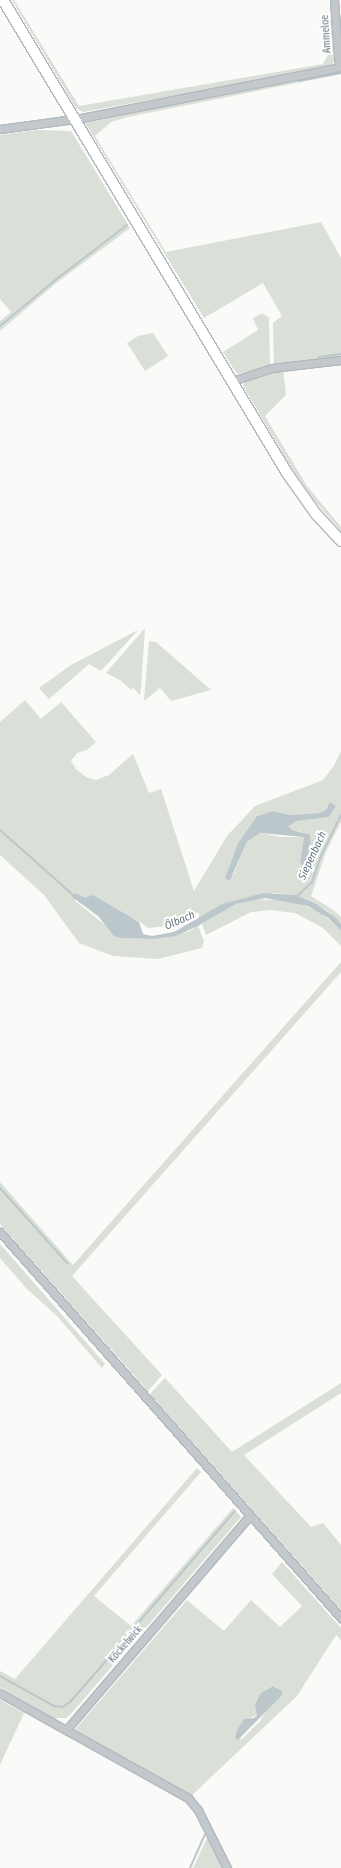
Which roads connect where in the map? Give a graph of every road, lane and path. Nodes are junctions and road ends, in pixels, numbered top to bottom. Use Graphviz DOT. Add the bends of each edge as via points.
graph roads {
  1 [pos="3,0"];
  2 [pos="334,0"];
  3 [pos="340,67"];
  4 [pos="74,119"];
  5 [pos="0,129"];
  6 [pos="341,360"];
  7 [pos="232,381"];
  8 [pos="341,541"];
  9 [pos="0,1232"];
  10 [pos="250,1515"];
  11 [pos="341,1618"];
  12 [pos="0,1693"];
  13 [pos="66,1730"];
  14 [pos="226,1868"];
  1 -- 4 [label="main road"];
  2 -- 3 [label="street, Ammeloe"];
  3 -- 4 [label="street"];
  4 -- 5 [label="street"];
  4 -- 7 [label="main road"];
  6 -- 7 [label="street" via="272,368"];
  7 -- 8 [label="main road" via="301,494"];
  9 -- 10 [label="street"];
  10 -- 11 [label="street"];
  10 -- 13 [label="street, Köckelwick"];
  12 -- 13 [label="street"];
  13 -- 14 [label="street" via="188,1798 198,1810"];
}
